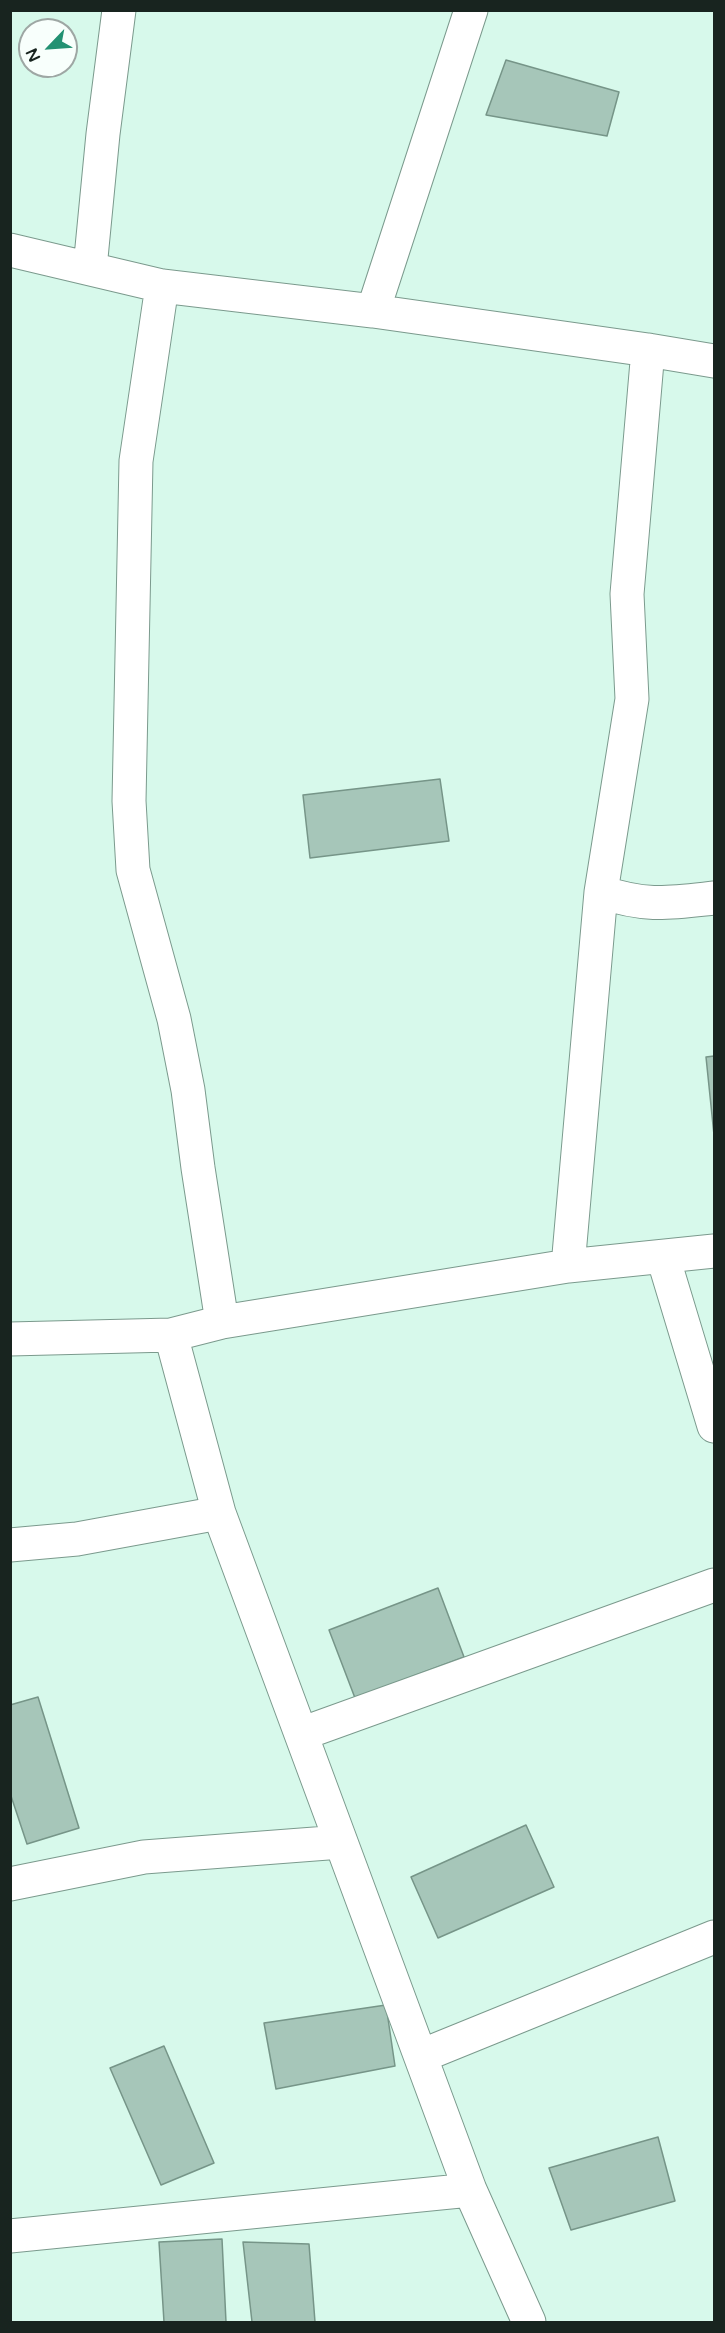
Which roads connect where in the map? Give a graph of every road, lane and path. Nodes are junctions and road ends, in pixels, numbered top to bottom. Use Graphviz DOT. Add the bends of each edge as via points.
graph roads {
  1 [pos="119,10"];
  2 [pos="471,10"];
  3 [pos="10,250"];
  4 [pos="90,268"];
  5 [pos="162,286"];
  6 [pos="373,311"];
  7 [pos="648,350"];
  8 [pos="714,362"];
  9 [pos="601,891"];
  10 [pos="714,898"];
  11 [pos="714,1251"];
  12 [pos="663,1257"];
  13 [pos="568,1266"];
  14 [pos="222,1322"];
  15 [pos="171,1335"];
  16 [pos="10,1339"];
  17 [pos="714,1426"];
  18 [pos="219,1513"];
  19 [pos="10,1545"];
  20 [pos="714,1585"];
  21 [pos="301,1734"];
  22 [pos="341,1842"];
  23 [pos="10,1884"];
  24 [pos="714,1936"];
  25 [pos="421,2056"];
  26 [pos="470,2190"];
  27 [pos="10,2236"];
  28 [pos="529,2322"];
  1 -- 4 [label="street"];
  2 -- 6 [label="street"];
  3 -- 4 [label="street"];
  4 -- 5 [label="street"];
  5 -- 6 [label="street"];
  5 -- 14 [label="street" via="136,461 129,801 134,870 174,1019 188,1090"];
  6 -- 7 [label="street"];
  7 -- 8 [label="street"];
  7 -- 9 [label="street" via="627,594 632,699"];
  9 -- 10 [label="street" via="626,900 656,904"];
  9 -- 13 [label="street"];
  11 -- 12 [label="street"];
  12 -- 13 [label="street"];
  12 -- 17 [label="street"];
  13 -- 14 [label="street"];
  14 -- 15 [label="street"];
  15 -- 16 [label="street"];
  15 -- 18 [label="street"];
  18 -- 19 [label="street" via="76,1539"];
  18 -- 21 [label="street"];
  20 -- 21 [label="street"];
  21 -- 22 [label="street"];
  22 -- 23 [label="street" via="144,1857"];
  22 -- 25 [label="street"];
  24 -- 25 [label="street"];
  25 -- 26 [label="street"];
  26 -- 27 [label="street"];
  26 -- 28 [label="street"];
}
